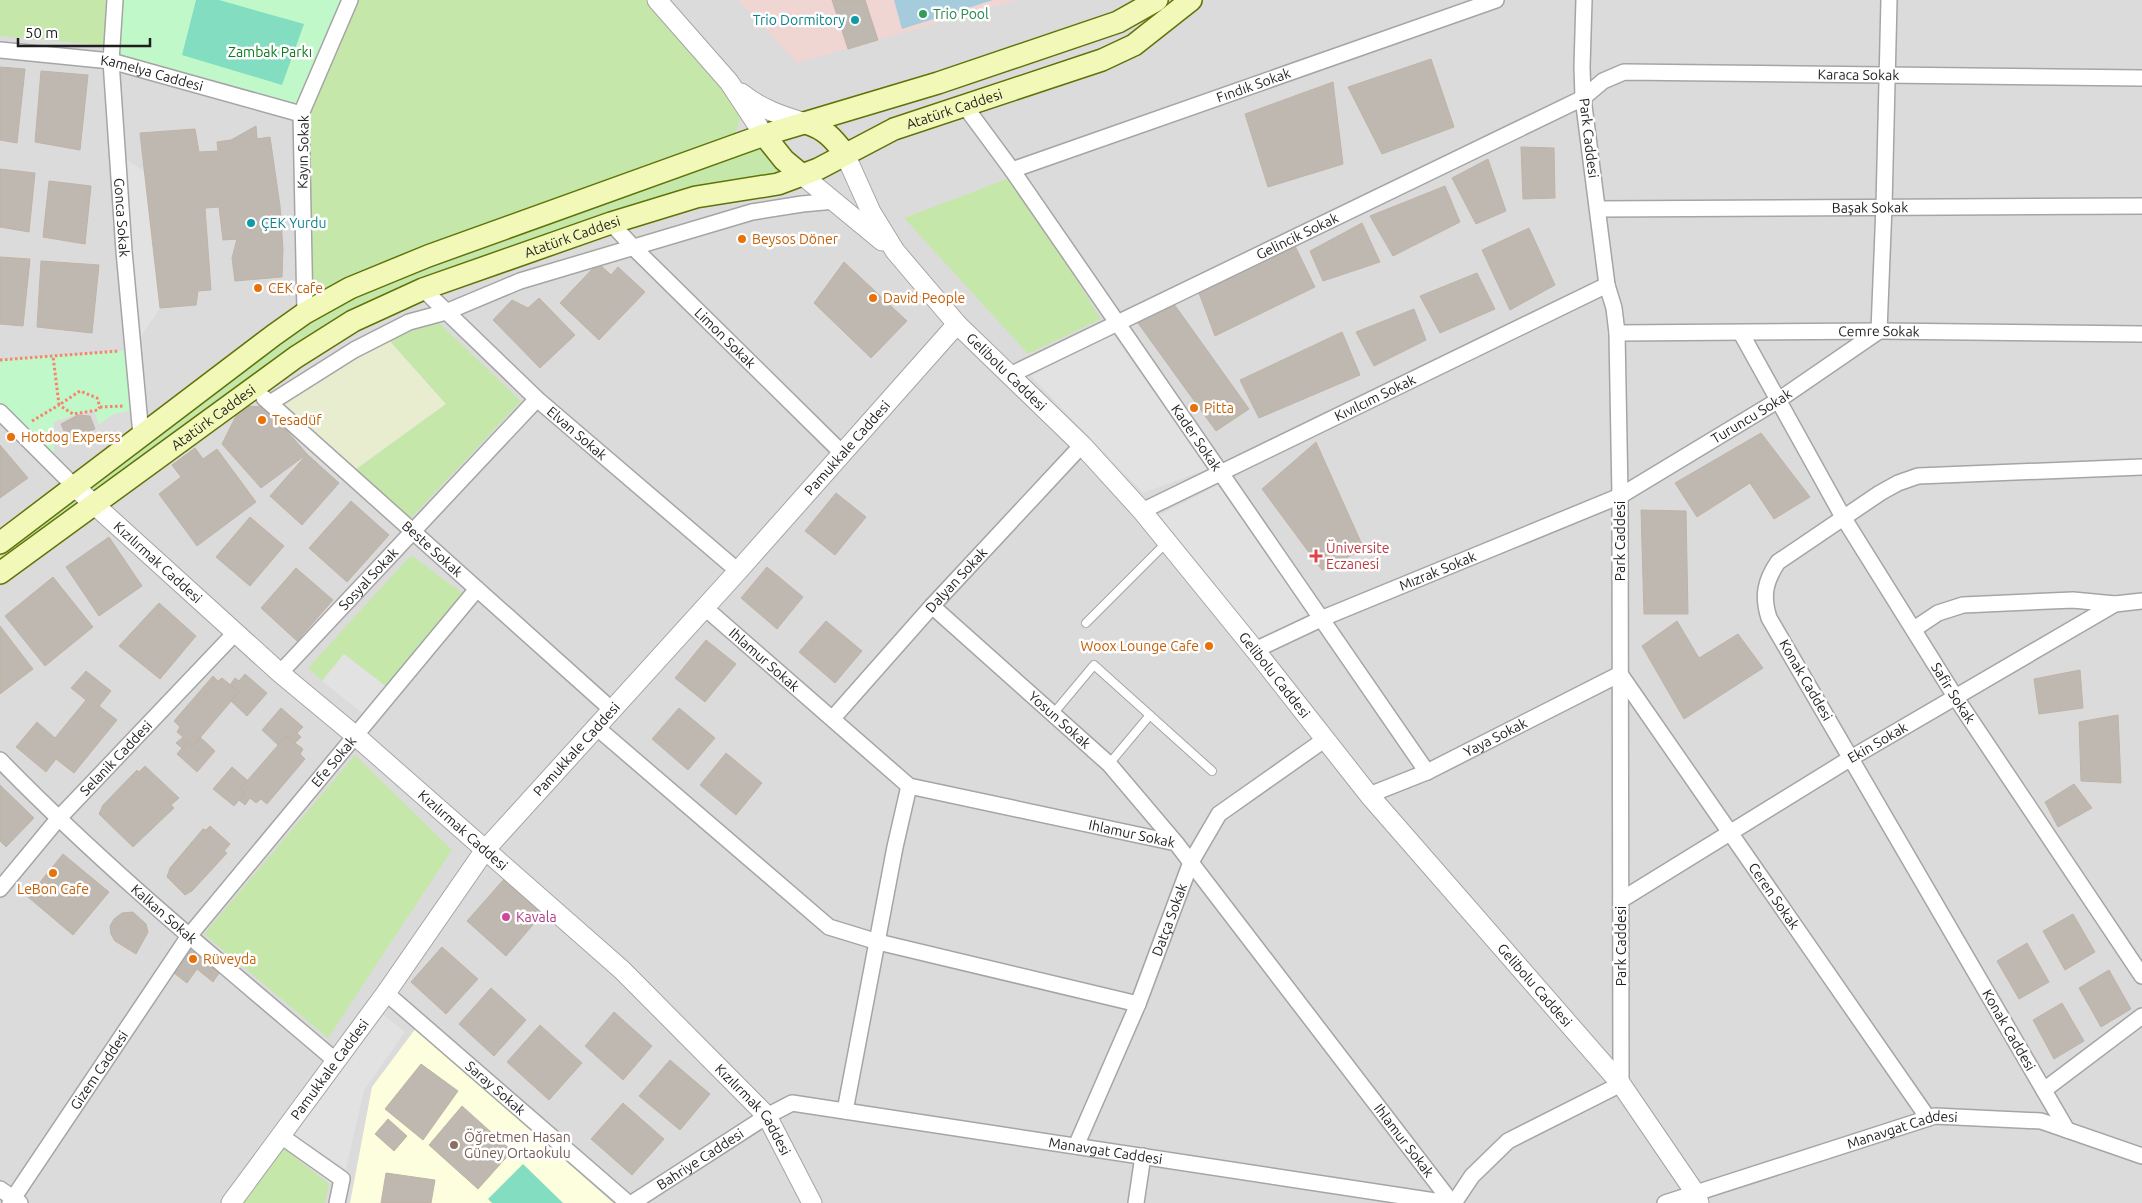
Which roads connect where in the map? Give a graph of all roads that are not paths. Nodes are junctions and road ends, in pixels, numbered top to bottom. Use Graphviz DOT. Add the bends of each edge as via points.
graph roads {
  1 [pos="115,0"];
  2 [pos="350,0"];
  3 [pos="657,0"];
  4 [pos="1157,0"];
  5 [pos="1191,0"];
  6 [pos="1496,0"];
  7 [pos="1584,0"];
  8 [pos="1889,0"];
  9 [pos="0,50"];
  10 [pos="111,60"];
  11 [pos="1887,75"];
  12 [pos="2142,78"];
  13 [pos="728,82"];
  14 [pos="1584,98"];
  15 [pos="964,105"];
  16 [pos="301,114"];
  17 [pos="806,123"];
  18 [pos="764,135"];
  19 [pos="845,154"];
  20 [pos="1012,170"];
  21 [pos="802,175"];
  22 [pos="836,202"];
  23 [pos="1884,206"];
  24 [pos="2142,206"];
  25 [pos="1599,209"];
  26 [pos="611,223"];
  27 [pos="634,248"];
  28 [pos="895,251"];
  29 [pos="1607,286"];
  30 [pos="423,289"];
  31 [pos="446,312"];
  32 [pos="305,313"];
  33 [pos="1117,323"];
  34 [pos="957,324"];
  35 [pos="1878,331"];
  36 [pos="1617,333"];
  37 [pos="1741,333"];
  38 [pos="2142,334"];
  39 [pos="1010,375"];
  40 [pos="262,396"];
  41 [pos="537,399"];
  42 [pos="1777,402"];
  43 [pos="0,412"];
  44 [pos="141,435"];
  45 [pos="1082,445"];
  46 [pos="842,453"];
  47 [pos="2142,467"];
  48 [pos="1221,473"];
  49 [pos="76,487"];
  50 [pos="1620,496"];
  51 [pos="93,504"];
  52 [pos="1142,511"];
  53 [pos="1843,517"];
  54 [pos="413,531"];
  55 [pos="1167,542"];
  56 [pos="0,543"];
  57 [pos="738,571"];
  58 [pos="0,573"];
  59 [pos="477,589"];
  60 [pos="2142,601"];
  61 [pos="2114,604"];
  62 [pos="932,606"];
  63 [pos="704,607"];
  64 [pos="1323,618"];
  65 [pos="1086,623"];
  66 [pos="1914,628"];
  67 [pos="236,632"];
  68 [pos="1255,650"];
  69 [pos="280,672"];
  70 [pos="1620,674"];
  71 [pos="1956,698"];
  72 [pos="611,709"];
  73 [pos="1053,714"];
  74 [pos="1150,715"];
  75 [pos="833,718"];
  76 [pos="595,726"];
  77 [pos="357,737"];
  78 [pos="1324,740"];
  79 [pos="1851,758"];
  80 [pos="0,760"];
  81 [pos="1109,764"];
  82 [pos="1212,771"];
  83 [pos="1427,772"];
  84 [pos="909,786"];
  85 [pos="1368,795"];
  86 [pos="58,819"];
  87 [pos="1730,832"];
  88 [pos="1176,843"];
  89 [pos="485,850"];
  90 [pos="1191,862"];
  91 [pos="0,888"];
  92 [pos="1621,900"];
  93 [pos="189,936"];
  94 [pos="878,942"];
  95 [pos="2142,976"];
  96 [pos="386,993"];
  97 [pos="1138,1004"];
  98 [pos="2142,1016"];
  99 [pos="336,1061"];
  100 [pos="1621,1084"];
  101 [pos="2044,1090"];
  102 [pos="845,1111"];
  103 [pos="767,1116"];
  104 [pos="1928,1118"];
  105 [pos="2067,1130"];
  106 [pos="281,1136"];
  107 [pos="1076,1146"];
  108 [pos="1143,1156"];
  109 [pos="2142,1156"];
  110 [pos="10,1198"];
  111 [pos="1697,1198"];
  112 [pos="231,1203"];
  113 [pos="337,1203"];
  114 [pos="628,1203"];
  115 [pos="632,1203"];
  116 [pos="812,1203"];
  117 [pos="1136,1203"];
  118 [pos="1448,1203"];
  119 [pos="1453,1203"];
  120 [pos="1665,1203"];
  1 -- 10 [label="street, Gonca Sokak"];
  2 -- 16 [label="street, Kayın Sokak"];
  3 -- 13 [label="street"];
  4 -- 17 [label="main road, Atatürk Caddesi" via="1118,22 938,83"];
  5 -- 15 [label="main road, Atatürk Caddesi" via="1134,45 1102,60"];
  6 -- 20 [label="street, Fındık Sokak"];
  7 -- 14 [label="street, Park Caddesi"];
  8 -- 11 [label="street"];
  9 -- 10 [label="street, Kamelya Caddesi"];
  10 -- 16 [label="street, Kamelya Caddesi"];
  10 -- 44 [label="street, Gonca Sokak"];
  11 -- 12 [label="street, Karaca Sokak"];
  11 -- 14 [label="street, Karaca Sokak" via="1624,72 1603,81"];
  11 -- 23 [label="street"];
  13 -- 17 [label="street" via="757,105"];
  13 -- 18 [label="street"];
  14 -- 25 [label="street, Park Caddesi"];
  14 -- 33 [label="street, Gelincik Sokak"];
  15 -- 19 [label="main road, Atatürk Caddesi" via="894,129"];
  15 -- 20 [label="street, Kader Sokak"];
  16 -- 32 [label="street, Kayın Sokak"];
  17 -- 18 [label="main road, Atatürk Caddesi"];
  17 -- 19 [label="main road" via="821,128"];
  18 -- 21 [label="main road" via="784,160"];
  18 -- 32 [label="main road, Atatürk Caddesi" via="428,256 350,288"];
  19 -- 21 [label="main road, Atatürk Caddesi"];
  19 -- 28 [label="street, Gelibolu Caddesi" via="871,212"];
  20 -- 33 [label="street, Kader Sokak"];
  21 -- 22 [label="street"];
  21 -- 26 [label="main road, Atatürk Caddesi" via="778,184 696,197"];
  22 -- 27 [label="street" via="752,212"];
  22 -- 28 [label="street"];
  23 -- 24 [label="street, Başak Sokak"];
  23 -- 25 [label="street, Başak Sokak"];
  23 -- 35 [label="street"];
  25 -- 29 [label="street, Park Caddesi"];
  26 -- 27 [label="street, Limon Sokak"];
  26 -- 30 [label="main road, Atatürk Caddesi"];
  27 -- 31 [label="street" via="520,281"];
  27 -- 46 [label="street, Limon Sokak"];
  28 -- 34 [label="street, Gelibolu Caddesi"];
  29 -- 36 [label="street, Park Caddesi"];
  29 -- 48 [label="street, Kıvılcım Sokak"];
  30 -- 31 [label="street, Elvan Sokak"];
  30 -- 40 [label="main road, Atatürk Caddesi" via="352,321 296,357"];
  31 -- 40 [label="street" via="409,322"];
  31 -- 41 [label="street, Elvan Sokak"];
  32 -- 44 [label="main road, Atatürk Caddesi"];
  33 -- 39 [label="street, Gelincik Sokak"];
  33 -- 48 [label="street, Kader Sokak"];
  34 -- 39 [label="street, Gelibolu Caddesi"];
  34 -- 46 [label="street, Pamukkale Caddesi"];
  35 -- 37 [label="street, Cemre Sokak"];
  35 -- 38 [label="street, Cemre Sokak"];
  35 -- 42 [label="street, Turuncu Sokak"];
  36 -- 37 [label="street, Cemre Sokak"];
  36 -- 50 [label="street, Park Caddesi"];
  37 -- 42 [label="street, Safir Sokak"];
  39 -- 45 [label="street, Gelibolu Caddesi"];
  40 -- 51 [label="main road, Atatürk Caddesi"];
  40 -- 54 [label="street, Beste Sokak"];
  41 -- 54 [label="street, Sosyal Sokak"];
  41 -- 57 [label="street, Elvan Sokak"];
  42 -- 50 [label="street, Turuncu Sokak"];
  42 -- 53 [label="street, Safir Sokak"];
  43 -- 49 [label="street"];
  44 -- 49 [label="main road, Atatürk Caddesi"];
  45 -- 52 [label="street, Gelibolu Caddesi"];
  45 -- 62 [label="street, Dalyan Sokak"];
  46 -- 57 [label="street, Pamukkale Caddesi"];
  47 -- 53 [label="street, Konak Caddesi" via="1918,476 1898,483"];
  48 -- 52 [label="street, Kıvılcım Sokak"];
  48 -- 64 [label="street, Kader Sokak"];
  49 -- 51 [label="street, Kızılırmak Caddesi"];
  49 -- 56 [label="main road, Atatürk Caddesi"];
  50 -- 64 [label="street, Mızrak Sokak"];
  50 -- 70 [label="street, Park Caddesi"];
  51 -- 58 [label="main road, Atatürk Caddesi"];
  51 -- 67 [label="street, Kızılırmak Caddesi"];
  52 -- 55 [label="street, Gelibolu Caddesi"];
  53 -- 66 [label="street, Safir Sokak"];
  53 -- 79 [label="street, Konak Caddesi" via="1778,562 1765,588 1765,604 1769,618"];
  54 -- 59 [label="street, Beste Sokak"];
  54 -- 69 [label="street, Sosyal Sokak"];
  55 -- 65 [label="lane"];
  55 -- 68 [label="street, Gelibolu Caddesi"];
  57 -- 63 [label="street, Pamukkale Caddesi"];
  59 -- 72 [label="street, Beste Sokak"];
  59 -- 77 [label="street, Efe Sokak"];
  60 -- 61 [label="street, Ekin Sokak"];
  61 -- 66 [label="street" via="2073,600 1963,605 1938,613"];
  61 -- 71 [label="street, Ekin Sokak"];
  62 -- 73 [label="street, Yosun Sokak"];
  62 -- 75 [label="street, Dalyan Sokak"];
  63 -- 72 [label="street, Pamukkale Caddesi"];
  63 -- 75 [label="street, Ihlamur Sokak"];
  64 -- 68 [label="street, Mızrak Sokak"];
  64 -- 83 [label="street, Kader Sokak"];
  66 -- 71 [label="street, Safir Sokak"];
  67 -- 69 [label="street, Kızılırmak Caddesi"];
  67 -- 86 [label="street, Selanik Caddesi"];
  68 -- 78 [label="street, Gelibolu Caddesi"];
  69 -- 77 [label="street, Kızılırmak Caddesi"];
  70 -- 83 [label="street, Yaya Sokak"];
  70 -- 87 [label="street, Ceren Sokak"];
  70 -- 92 [label="street, Park Caddesi"];
  71 -- 79 [label="street, Ekin Sokak"];
  71 -- 95 [label="street, Safir Sokak"];
  72 -- 76 [label="street, Pamukkale Caddesi"];
  73 -- 74 [label="lane" via="1094,665"];
  73 -- 81 [label="street, Yosun Sokak"];
  74 -- 81 [label="lane"];
  74 -- 82 [label="lane"];
  75 -- 84 [label="street, Ihlamur Sokak"];
  76 -- 89 [label="street, Pamukkale Caddesi"];
  76 -- 94 [label="street" via="829,927"];
  77 -- 89 [label="street, Kızılırmak Caddesi"];
  77 -- 93 [label="street, Efe Sokak"];
  78 -- 85 [label="street, Gelibolu Caddesi"];
  78 -- 90 [label="street, Datça Sokak" via="1219,814"];
  79 -- 87 [label="street, Ekin Sokak"];
  79 -- 101 [label="street, Konak Caddesi"];
  80 -- 86 [label="street, Kalkan Sokak"];
  81 -- 88 [label="street, Yosun Sokak"];
  83 -- 85 [label="street, Yaya Sokak"];
  84 -- 88 [label="street, Ihlamur Sokak"];
  84 -- 94 [label="street"];
  85 -- 100 [label="street, Gelibolu Caddesi"];
  86 -- 91 [label="street, Selanik Caddesi"];
  86 -- 93 [label="street, Kalkan Sokak"];
  87 -- 92 [label="street, Ekin Sokak"];
  87 -- 104 [label="street, Ceren Sokak"];
  88 -- 90 [label="street, Ihlamur Sokak"];
  89 -- 96 [label="street, Pamukkale Caddesi"];
  89 -- 103 [label="street, Kızılırmak Caddesi" via="622,970"];
  90 -- 97 [label="street, Datça Sokak"];
  90 -- 119 [label="street, Ihlamur Sokak"];
  92 -- 100 [label="street, Park Caddesi"];
  93 -- 99 [label="street, Kalkan Sokak"];
  93 -- 110 [label="street, Gizem Caddesi"];
  94 -- 97 [label="street"];
  94 -- 102 [label="street"];
  96 -- 99 [label="street, Pamukkale Caddesi"];
  96 -- 114 [label="street, Saray Sokak"];
  97 -- 107 [label="street, Datça Sokak"];
  98 -- 101 [label="street"];
  99 -- 106 [label="street, Pamukkale Caddesi"];
  100 -- 111 [label="street, Gelibolu Caddesi"];
  100 -- 119 [label="street" via="1508,1141 1472,1176"];
  101 -- 105 [label="street, Konak Caddesi"];
  102 -- 103 [label="street, Manavgat Caddesi" via="792,1103"];
  102 -- 107 [label="street, Manavgat Caddesi"];
  103 -- 115 [label="street, Bahriye Caddesi"];
  103 -- 116 [label="street, Kızılırmak Caddesi"];
  104 -- 105 [label="street, Manavgat Caddesi" via="2041,1121"];
  104 -- 111 [label="street, Manavgat Caddesi"];
  105 -- 109 [label="street, Manavgat Caddesi"];
  106 -- 112 [label="street, Pamukkale Caddesi"];
  106 -- 113 [label="street" via="342,1179"];
  107 -- 108 [label="street, Manavgat Caddesi"];
  108 -- 117 [label="street"];
  108 -- 118 [label="street, Manavgat Caddesi"];
  111 -- 120 [label="street, Manavgat Caddesi"];
}
